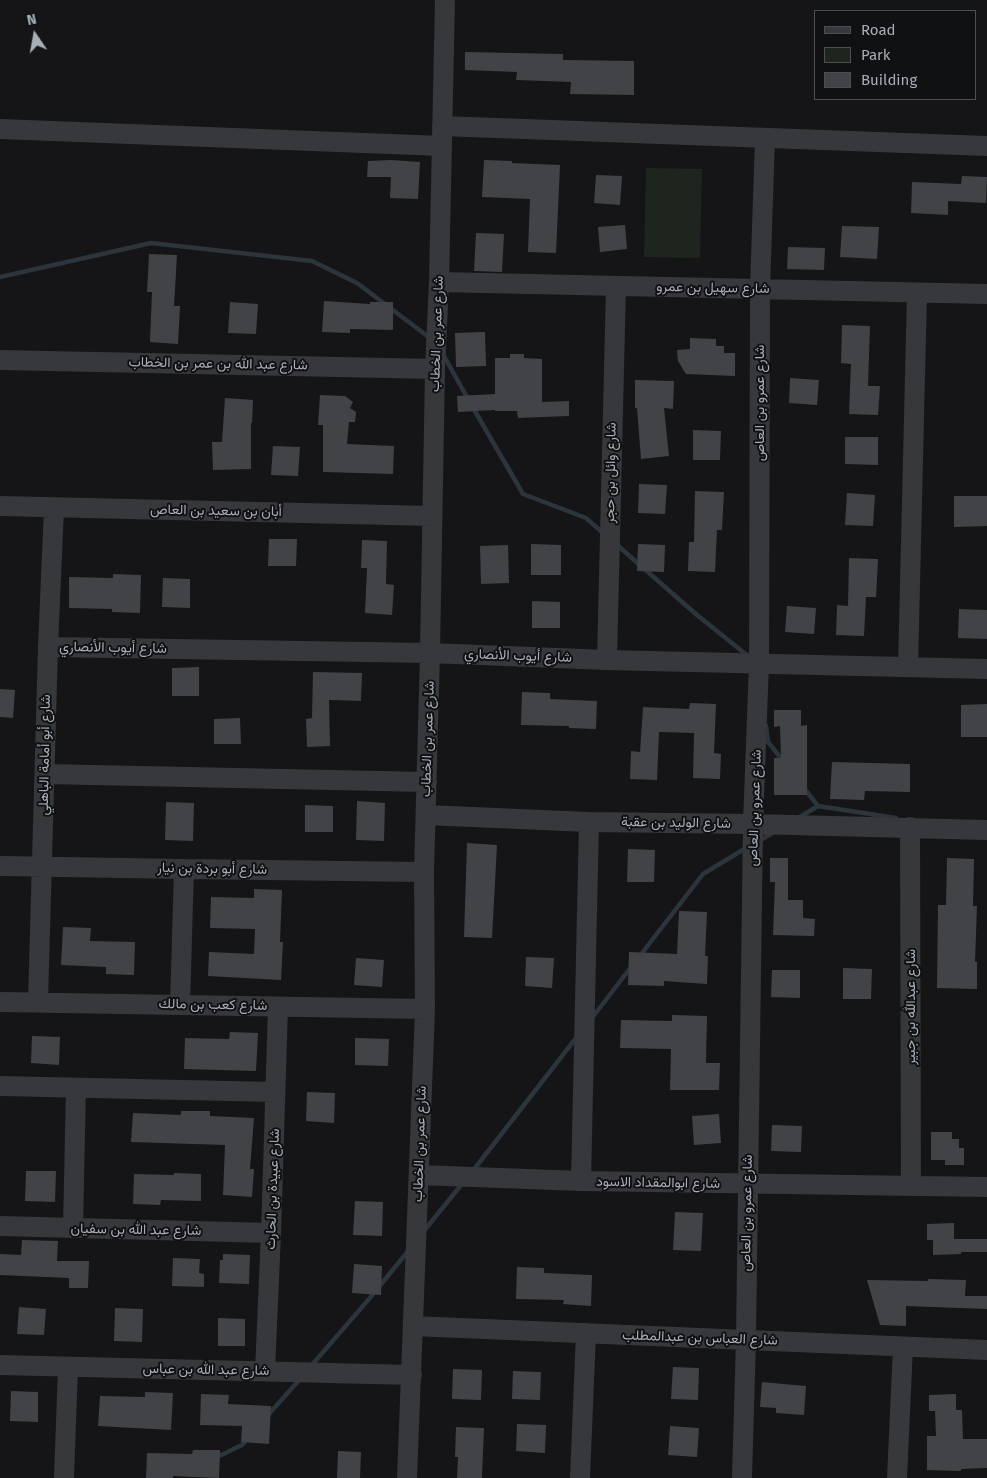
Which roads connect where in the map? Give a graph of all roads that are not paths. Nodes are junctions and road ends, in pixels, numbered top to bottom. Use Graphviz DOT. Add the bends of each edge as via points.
graph roads {
  1 [pos="445,0"];
  2 [pos="442,126"];
  3 [pos="0,130"];
  4 [pos="765,138"];
  5 [pos="442,146"];
  6 [pos="987,146"];
  7 [pos="439,282"];
  8 [pos="616,286"];
  9 [pos="760,289"];
  10 [pos="917,293"];
  11 [pos="987,294"];
  12 [pos="0,360"];
  13 [pos="435,369"];
  14 [pos="0,506"];
  15 [pos="54,508"];
  16 [pos="432,516"];
  17 [pos="48,647"];
  18 [pos="430,653"];
  19 [pos="607,660"];
  20 [pos="759,663"];
  21 [pos="908,667"];
  22 [pos="987,669"];
  23 [pos="45,774"];
  24 [pos="426,782"];
  25 [pos="426,815"];
  26 [pos="589,822"];
  27 [pos="754,824"];
  28 [pos="910,827"];
  29 [pos="987,830"];
  30 [pos="0,866"];
  31 [pos="42,867"];
  32 [pos="184,869"];
  33 [pos="424,872"];
  34 [pos="0,1002"];
  35 [pos="38,1002"];
  36 [pos="180,1005"];
  37 [pos="278,1007"];
  38 [pos="425,1009"];
  39 [pos="0,1086"];
  40 [pos="76,1088"];
  41 [pos="275,1092"];
  42 [pos="419,1176"];
  43 [pos="581,1182"];
  44 [pos="748,1184"];
  45 [pos="911,1186"];
  46 [pos="987,1187"];
  47 [pos="0,1226"];
  48 [pos="73,1228"];
  49 [pos="272,1233"];
  50 [pos="413,1326"];
  51 [pos="586,1333"];
  52 [pos="746,1340"];
  53 [pos="903,1347"];
  54 [pos="987,1350"];
  55 [pos="0,1365"];
  56 [pos="68,1366"];
  57 [pos="265,1371"];
  58 [pos="412,1375"];
  59 [pos="64,1478"];
  60 [pos="407,1478"];
  61 [pos="580,1478"];
  62 [pos="742,1478"];
  63 [pos="898,1478"];
  1 -- 2 [label="street, شارع عمر بن الخطاب"];
  2 -- 4 [label="street"];
  2 -- 5 [label="street, شارع عمر بن الخطاب"];
  3 -- 5 [label="street"];
  4 -- 6 [label="street"];
  4 -- 9 [label="street, شارع عمرو بن العاص"];
  5 -- 7 [label="street, شارع عمر بن الخطاب"];
  7 -- 8 [label="street, شارع سهيل بن عمرو"];
  7 -- 13 [label="street, شارع عمر بن الخطاب"];
  8 -- 9 [label="street, شارع سهيل بن عمرو"];
  8 -- 19 [label="street, شارع وائل بن حجر"];
  9 -- 10 [label="street, شارع سهيل بن عمرو"];
  9 -- 20 [label="street, شارع عمرو بن العاص"];
  10 -- 11 [label="street, شارع سهيل بن عمرو"];
  10 -- 21 [label="street"];
  12 -- 13 [label="street, شارع عبد الله بن عمر بن الخطاب"];
  13 -- 16 [label="street, شارع عمر بن الخطاب"];
  14 -- 15 [label="street, أبان بن سعيد بن العاص"];
  15 -- 16 [label="street, أبان بن سعيد بن العاص"];
  15 -- 17 [label="street, شارع أبو أمامة الباهلي"];
  16 -- 18 [label="street, شارع عمر بن الخطاب"];
  17 -- 18 [label="street, شارع أيوب الأنصاري"];
  17 -- 23 [label="street, شارع أبو أمامة الباهلي"];
  18 -- 19 [label="street, شارع أيوب الأنصاري"];
  18 -- 24 [label="street, شارع عمر بن الخطاب"];
  19 -- 20 [label="street, شارع أيوب الأنصاري"];
  20 -- 21 [label="street, شارع أيوب الأنصاري"];
  20 -- 27 [label="street, شارع عمرو بن العاص"];
  21 -- 22 [label="street, شارع أيوب الأنصاري"];
  23 -- 24 [label="street"];
  23 -- 31 [label="street, شارع أبو أمامة الباهلي"];
  24 -- 25 [label="street, شارع عمر بن الخطاب"];
  25 -- 26 [label="street, شارع الوليد بن عقبة"];
  25 -- 33 [label="street, شارع عمر بن الخطاب"];
  26 -- 27 [label="street, شارع الوليد بن عقبة"];
  26 -- 43 [label="street"];
  27 -- 28 [label="street, شارع الوليد بن عقبة"];
  27 -- 44 [label="street, شارع عمرو بن العاص"];
  28 -- 29 [label="street, شارع الوليد بن عقبة"];
  28 -- 45 [label="street, شارع عبدالله بن جبير"];
  30 -- 31 [label="street, شارع أبو بردة بن نيار"];
  31 -- 32 [label="street, شارع أبو بردة بن نيار"];
  31 -- 35 [label="street, شارع أبو أمامة الباهلي"];
  32 -- 33 [label="street, شارع أبو بردة بن نيار"];
  32 -- 36 [label="street"];
  33 -- 38 [label="street, شارع عمر بن الخطاب"];
  34 -- 35 [label="street, شارع كعب بن مالك"];
  35 -- 36 [label="street, شارع كعب بن مالك"];
  36 -- 37 [label="street, شارع كعب بن مالك"];
  37 -- 38 [label="street, شارع كعب بن مالك"];
  37 -- 41 [label="street, شارع عبيدة بن الحارث"];
  38 -- 42 [label="street, شارع عمر بن الخطاب"];
  39 -- 40 [label="street"];
  40 -- 41 [label="street"];
  40 -- 48 [label="street"];
  41 -- 49 [label="street, شارع عبيدة بن الحارث"];
  42 -- 43 [label="street, شارع ابوالمقداد الاسود"];
  42 -- 50 [label="street, شارع عمر بن الخطاب"];
  43 -- 44 [label="street, شارع ابوالمقداد الاسود"];
  44 -- 45 [label="street, شارع ابوالمقداد الاسود"];
  44 -- 52 [label="street, شارع عمرو بن العاص"];
  45 -- 46 [label="street, شارع ابوالمقداد الاسود"];
  47 -- 48 [label="street, شارع عبد الله بن سفيان"];
  48 -- 49 [label="street, شارع عبد الله بن سفيان"];
  49 -- 57 [label="street, شارع عبيدة بن الحارث"];
  50 -- 51 [label="street, شارع العباس بن عبدالمطلب"];
  50 -- 58 [label="street, شارع عمر بن الخطاب"];
  51 -- 52 [label="street, شارع العباس بن عبدالمطلب"];
  51 -- 61 [label="street"];
  52 -- 53 [label="street, شارع العباس بن عبدالمطلب"];
  52 -- 62 [label="street, شارع عمرو بن العاص"];
  53 -- 54 [label="street, شارع العباس بن عبدالمطلب"];
  53 -- 63 [label="street"];
  55 -- 56 [label="street, شارع عبد الله بن عباس"];
  56 -- 57 [label="street, شارع عبد الله بن عباس"];
  56 -- 59 [label="street"];
  57 -- 58 [label="street, شارع عبد الله بن عباس"];
  58 -- 60 [label="street, شارع عمر بن الخطاب"];
}
